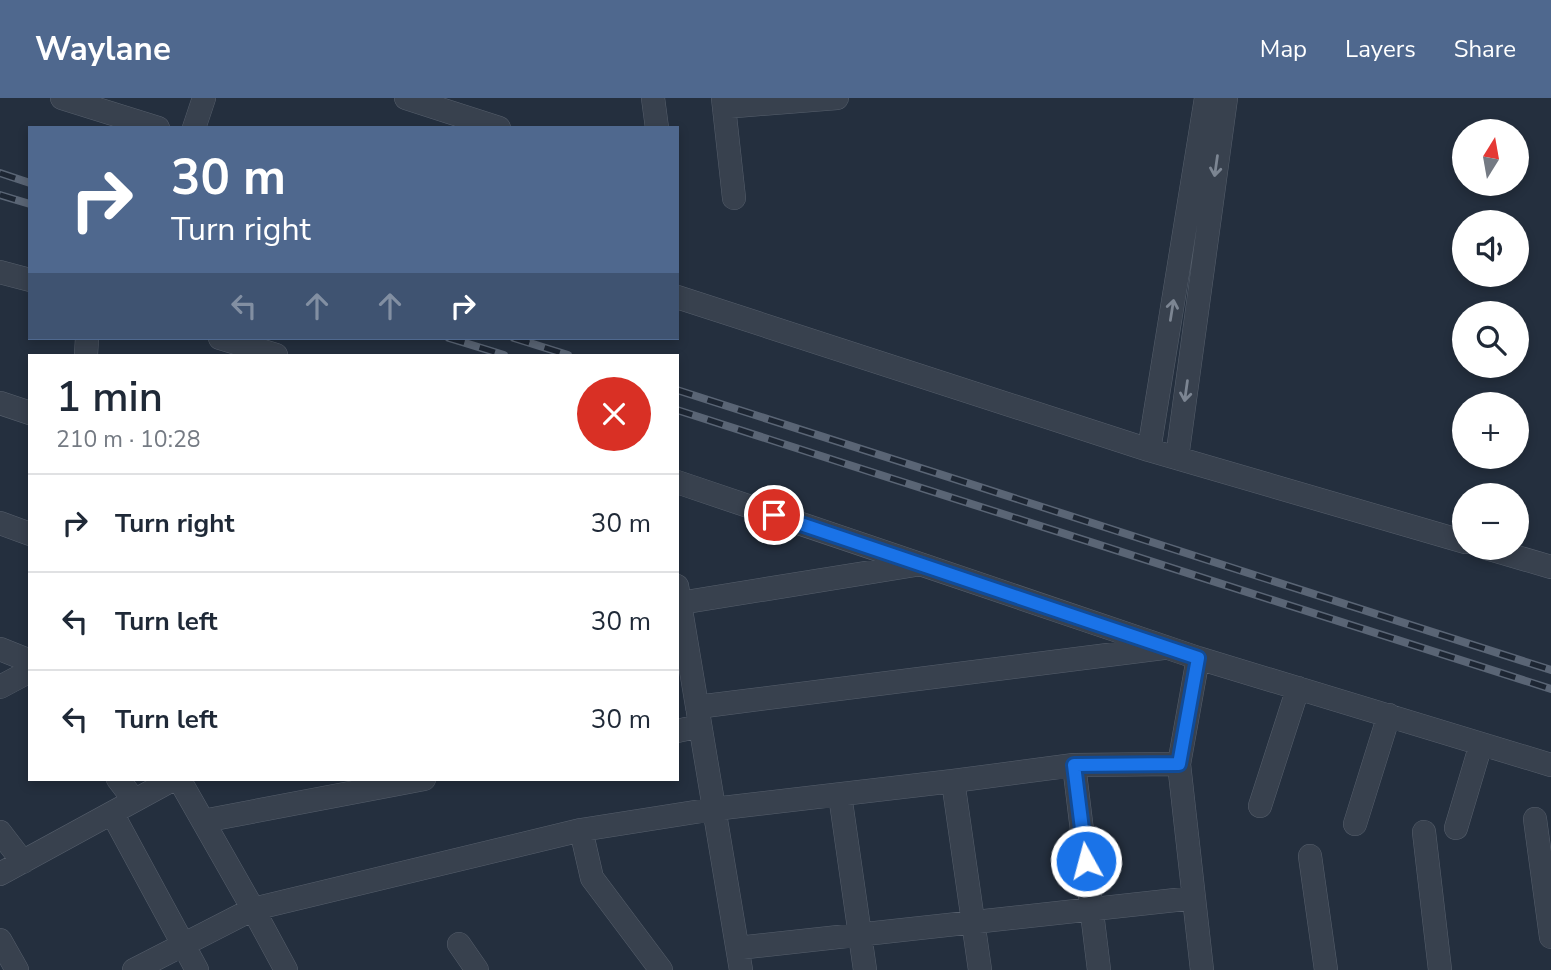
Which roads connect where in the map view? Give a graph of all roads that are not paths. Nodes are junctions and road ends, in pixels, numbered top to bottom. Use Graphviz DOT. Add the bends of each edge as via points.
graph roads {
  1 [pos="62,98"];
  2 [pos="204,98"];
  3 [pos="406,98"];
  4 [pos="653,98"];
  5 [pos="837,98"];
  6 [pos="1206,98"];
  7 [pos="1226,98"];
  8 [pos="723,102"];
  9 [pos="441,112"];
  10 [pos="148,126"];
  11 [pos="195,126"];
  12 [pos="492,126"];
  13 [pos="657,126"];
  14 [pos="734,198"];
  15 [pos="0,272"];
  16 [pos="28,279"];
  17 [pos="679,297"];
  18 [pos="227,340"];
  19 [pos="273,354"];
  20 [pos="0,403"];
  21 [pos="28,412"];
  22 [pos="1149,450"];
  23 [pos="1177,458"];
  24 [pos="679,483"];
  25 [pos="0,523"];
  26 [pos="28,533"];
  27 [pos="1452,537"];
  28 [pos="1527,560"];
  29 [pos="919,564"];
  30 [pos="1551,567"];
  31 [pos="679,595"];
  32 [pos="681,637"];
  33 [pos="1168,648"];
  34 [pos="0,649"];
  35 [pos="1198,658"];
  36 [pos="28,660"];
  37 [pos="28,672"];
  38 [pos="0,687"];
  39 [pos="1298,688"];
  40 [pos="1389,715"];
  41 [pos="699,716"];
  42 [pos="679,730"];
  43 [pos="1481,744"];
  44 [pos="1179,764"];
  45 [pos="1074,765"];
  46 [pos="1551,765"];
  47 [pos="120,781"];
  48 [pos="169,781"];
  49 [pos="180,781"];
  50 [pos="413,781"];
  51 [pos="953,781"];
  52 [pos="841,795"];
  53 [pos="134,800"];
  54 [pos="1260,806"];
  55 [pos="714,809"];
  56 [pos="111,813"];
  57 [pos="1535,819"];
  58 [pos="203,821"];
  59 [pos="1355,824"];
  60 [pos="1456,828"];
  61 [pos="580,830"];
  62 [pos="0,832"];
  63 [pos="1424,832"];
  64 [pos="1310,856"];
  65 [pos="23,862"];
  66 [pos="0,874"];
  67 [pos="1194,898"];
  68 [pos="253,909"];
  69 [pos="1092,909"];
  70 [pos="973,922"];
  71 [pos="860,935"];
  72 [pos="1551,937"];
  73 [pos="0,940"];
  74 [pos="459,944"];
  75 [pos="183,945"];
  76 [pos="740,959"];
  77 [pos="17,970"];
  78 [pos="134,970"];
  79 [pos="197,970"];
  80 [pos="286,970"];
  81 [pos="477,970"];
  82 [pos="661,970"];
  83 [pos="865,970"];
  84 [pos="981,970"];
  85 [pos="1100,970"];
  86 [pos="1202,970"];
  87 [pos="1326,970"];
  88 [pos="1440,970"];
  1 -- 10 [label="street"];
  2 -- 11 [label="street"];
  3 -- 9 [label="street"];
  4 -- 13 [label="street"];
  5 -- 8 [label="street"];
  22 -- 6 [label="street, one-way"];
  7 -- 23 [label="street, one-way"];
  8 -- 14 [label="street"];
  9 -- 12 [label="street"];
  15 -- 16 [label="street"];
  17 -- 22 [label="street"];
  18 -- 19 [label="street"];
  20 -- 21 [label="street"];
  22 -- 23 [label="street"];
  23 -- 27 [label="street"];
  24 -- 29 [label="street"];
  25 -- 26 [label="street"];
  28 -- 30 [label="street"];
  29 -- 31 [label="street"];
  29 -- 33 [label="street"];
  31 -- 32 [label="street"];
  32 -- 41 [label="street"];
  33 -- 35 [label="street"];
  33 -- 41 [label="street"];
  34 -- 36 [label="street"];
  35 -- 39 [label="street"];
  35 -- 44 [label="street"];
  37 -- 38 [label="street"];
  39 -- 40 [label="street"];
  39 -- 54 [label="street"];
  40 -- 43 [label="street"];
  40 -- 59 [label="street"];
  41 -- 42 [label="street"];
  41 -- 55 [label="street"];
  43 -- 46 [label="street"];
  43 -- 60 [label="street"];
  44 -- 45 [label="street"];
  44 -- 67 [label="street"];
  45 -- 51 [label="street"];
  45 -- 69 [label="street"];
  47 -- 53 [label="street"];
  48 -- 53 [label="street"];
  49 -- 58 [label="street"];
  50 -- 58 [label="street"];
  51 -- 52 [label="street"];
  51 -- 70 [label="street"];
  52 -- 55 [label="street"];
  52 -- 71 [label="street"];
  53 -- 56 [label="street"];
  55 -- 61 [label="street"];
  55 -- 76 [label="street"];
  56 -- 65 [label="street"];
  56 -- 75 [label="street"];
  57 -- 72 [label="street"];
  58 -- 68 [label="street"];
  61 -- 68 [label="street"];
  61 -- 82 [label="street" via="592,878"];
  62 -- 65 [label="street"];
  63 -- 88 [label="street"];
  64 -- 87 [label="street"];
  65 -- 66 [label="street"];
  67 -- 69 [label="street"];
  67 -- 86 [label="street"];
  68 -- 75 [label="street"];
  68 -- 80 [label="street"];
  69 -- 70 [label="street"];
  69 -- 85 [label="street"];
  70 -- 71 [label="street"];
  70 -- 84 [label="street"];
  71 -- 76 [label="street"];
  71 -- 83 [label="street"];
  73 -- 77 [label="street"];
  74 -- 81 [label="street"];
  75 -- 78 [label="street"];
  75 -- 79 [label="street"];
}
